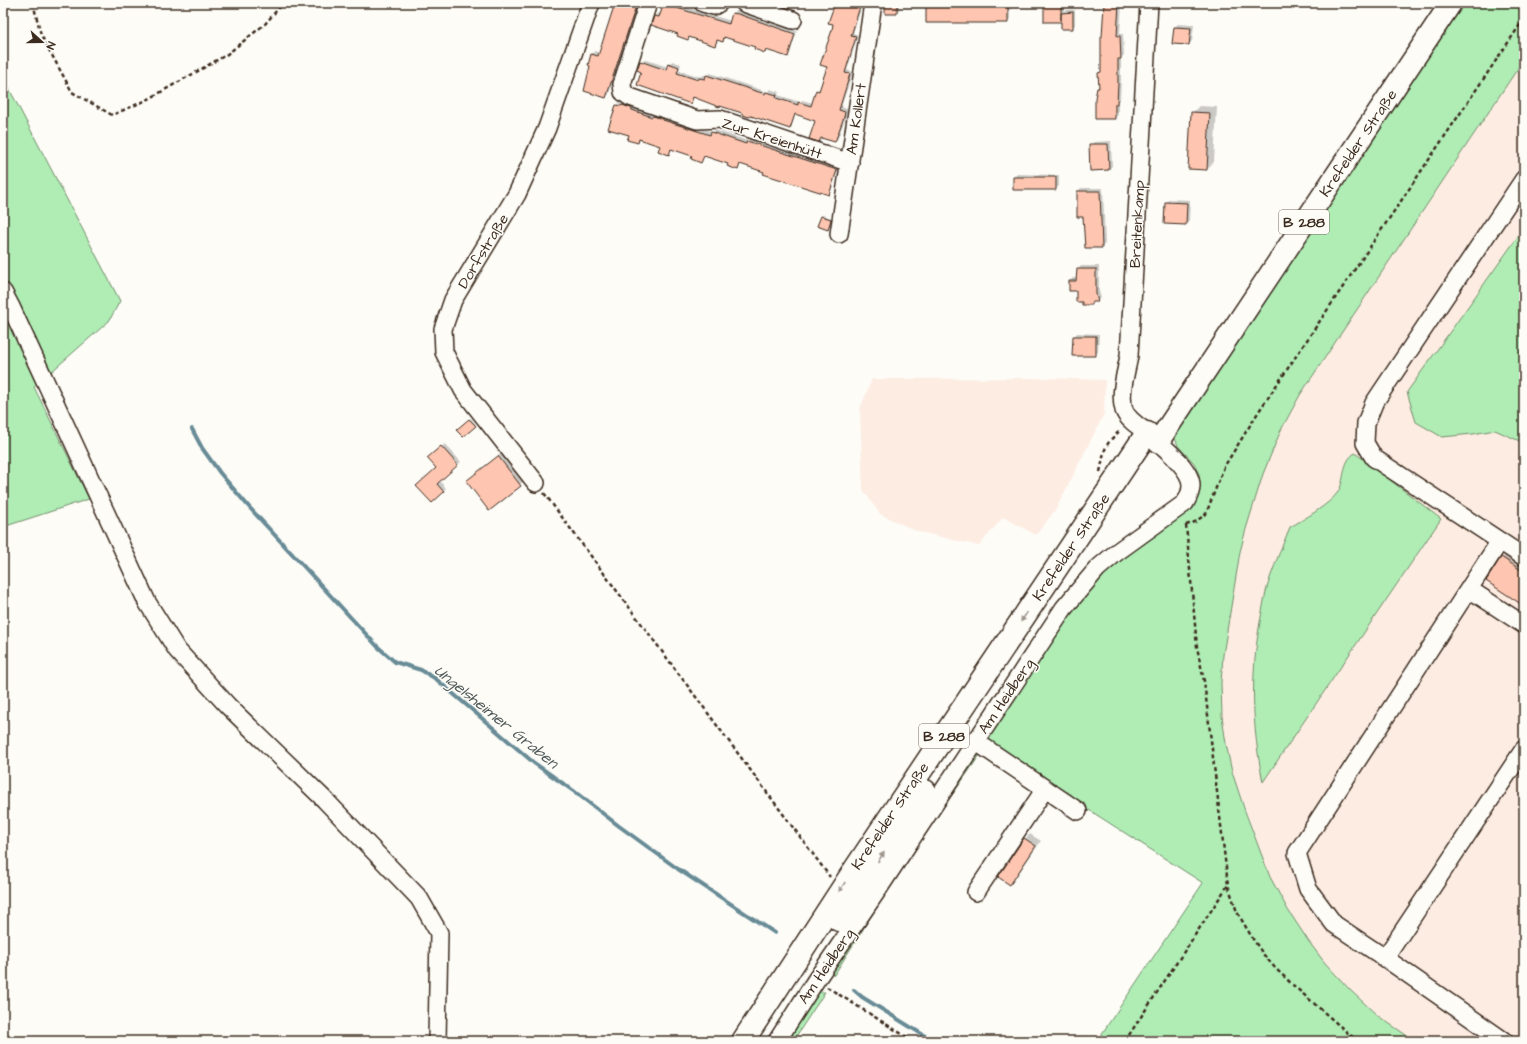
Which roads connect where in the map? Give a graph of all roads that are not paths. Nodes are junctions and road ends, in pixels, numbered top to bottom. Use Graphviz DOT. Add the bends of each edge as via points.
graph roads {
  1 [pos="591,3"];
  2 [pos="648,3"];
  3 [pos="703,3"];
  4 [pos="719,3"];
  5 [pos="744,3"];
  6 [pos="873,3"];
  7 [pos="1149,3"];
  8 [pos="1435,3"];
  9 [pos="1451,3"];
  10 [pos="793,20"];
  11 [pos="850,163"];
  12 [pos="1524,179"];
  13 [pos="839,234"];
  14 [pos="3,292"];
  15 [pos="7,308"];
  16 [pos="1152,438"];
  17 [pos="536,483"];
  18 [pos="1500,541"];
  19 [pos="1524,557"];
  20 [pos="1469,589"];
  21 [pos="1524,625"];
  22 [pos="975,741"];
  23 [pos="1524,749"];
  24 [pos="1044,789"];
  25 [pos="1078,811"];
  26 [pos="976,892"];
  27 [pos="1385,958"];
  28 [pos="437,1041"];
  29 [pos="743,1041"];
  30 [pos="759,1041"];
  31 [pos="777,1041"];
  32 [pos="1504,1041"];
  1 -- 17 [label="street, Dorfstraße" via="547,128 521,187 453,300 443,329 444,352 464,390"];
  2 -- 11 [label="street, Zur Kreienhütt" via="622,84 623,92 630,97 697,120 720,119"];
  3 -- 4 [label="street" via="714,6"];
  5 -- 10 [label="street"];
  6 -- 11 [label="street, Am Kollert"];
  7 -- 16 [label="street, Breitenkamp" via="1129,356 1122,398 1125,412"];
  8 -- 16 [label="main road, Krefelder Straße / B 288"];
  9 -- 16 [label="main road, Krefelder Straße / B 288"];
  11 -- 13 [label="street, Am Kollert"];
  12 -- 18 [label="street" via="1374,402 1366,423 1365,443 1374,458"];
  14 -- 15 [label="street"];
  15 -- 28 [label="street" via="146,602 177,650 228,706 325,800 419,898 439,933"];
  16 -- 22 [label="street, Am Heidberg" via="1175,457 1189,476 1192,485 1185,503 1097,569 1064,608"];
  16 -- 29 [label="highway, Krefelder Straße / B 288, one-way" via="854,869"];
  30 -- 16 [label="highway, Krefelder Straße / B 288, one-way"];
  18 -- 19 [label="street"];
  18 -- 20 [label="street"];
  20 -- 21 [label="street"];
  20 -- 27 [label="street" via="1297,853 1308,888 1334,924"];
  22 -- 24 [label="street"];
  22 -- 31 [label="street, Am Heidberg"];
  23 -- 27 [label="street"];
  24 -- 25 [label="street"];
  24 -- 26 [label="street"];
  27 -- 32 [label="street"];
}
